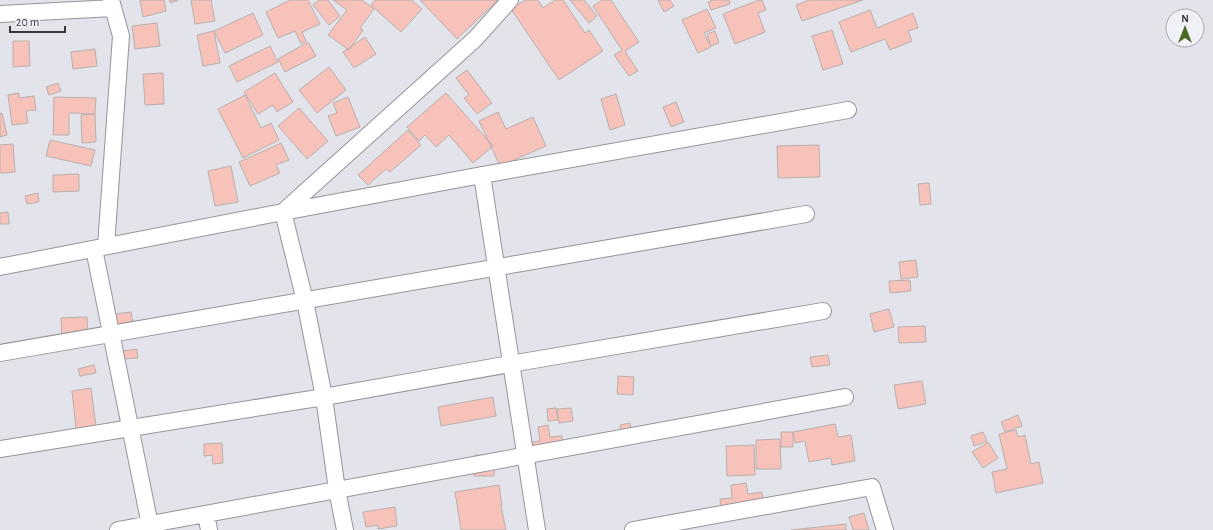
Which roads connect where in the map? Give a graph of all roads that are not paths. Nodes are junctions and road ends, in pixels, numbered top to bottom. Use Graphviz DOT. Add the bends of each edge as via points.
graph roads {
  1 [pos="510,0"];
  2 [pos="112,4"];
  3 [pos="0,14"];
  4 [pos="848,110"];
  5 [pos="482,175"];
  6 [pos="283,212"];
  7 [pos="806,214"];
  8 [pos="100,248"];
  9 [pos="0,267"];
  10 [pos="495,268"];
  11 [pos="304,301"];
  12 [pos="823,311"];
  13 [pos="111,334"];
  14 [pos="0,353"];
  15 [pos="510,364"];
  16 [pos="324,397"];
  17 [pos="845,397"];
  18 [pos="131,428"];
  19 [pos="0,449"];
  20 [pos="525,456"];
  21 [pos="337,490"];
  22 [pos="206,514"];
  23 [pos="151,527"];
  24 [pos="118,530"];
  25 [pos="209,530"];
  26 [pos="346,530"];
  27 [pos="537,530"];
  28 [pos="633,530"];
  29 [pos="885,530"];
  1 -- 6 [label="street" via="475,38"];
  2 -- 3 [label="street"];
  2 -- 8 [label="street" via="121,36"];
  4 -- 5 [label="street"];
  5 -- 6 [label="street"];
  5 -- 10 [label="street"];
  6 -- 8 [label="street"];
  6 -- 11 [label="street"];
  7 -- 10 [label="street"];
  8 -- 9 [label="street"];
  8 -- 13 [label="street"];
  10 -- 11 [label="street"];
  10 -- 15 [label="street"];
  11 -- 13 [label="street"];
  11 -- 16 [label="street"];
  12 -- 15 [label="street"];
  13 -- 14 [label="street"];
  13 -- 18 [label="street"];
  15 -- 16 [label="street"];
  15 -- 20 [label="street"];
  16 -- 18 [label="street"];
  16 -- 21 [label="street"];
  17 -- 20 [label="street"];
  18 -- 19 [label="street"];
  18 -- 23 [label="street"];
  20 -- 21 [label="street"];
  20 -- 27 [label="street"];
  21 -- 22 [label="street"];
  21 -- 26 [label="street"];
  22 -- 23 [label="street"];
  22 -- 25 [label="street"];
  23 -- 24 [label="street"];
  28 -- 29 [label="street" via="872,487"];
}
